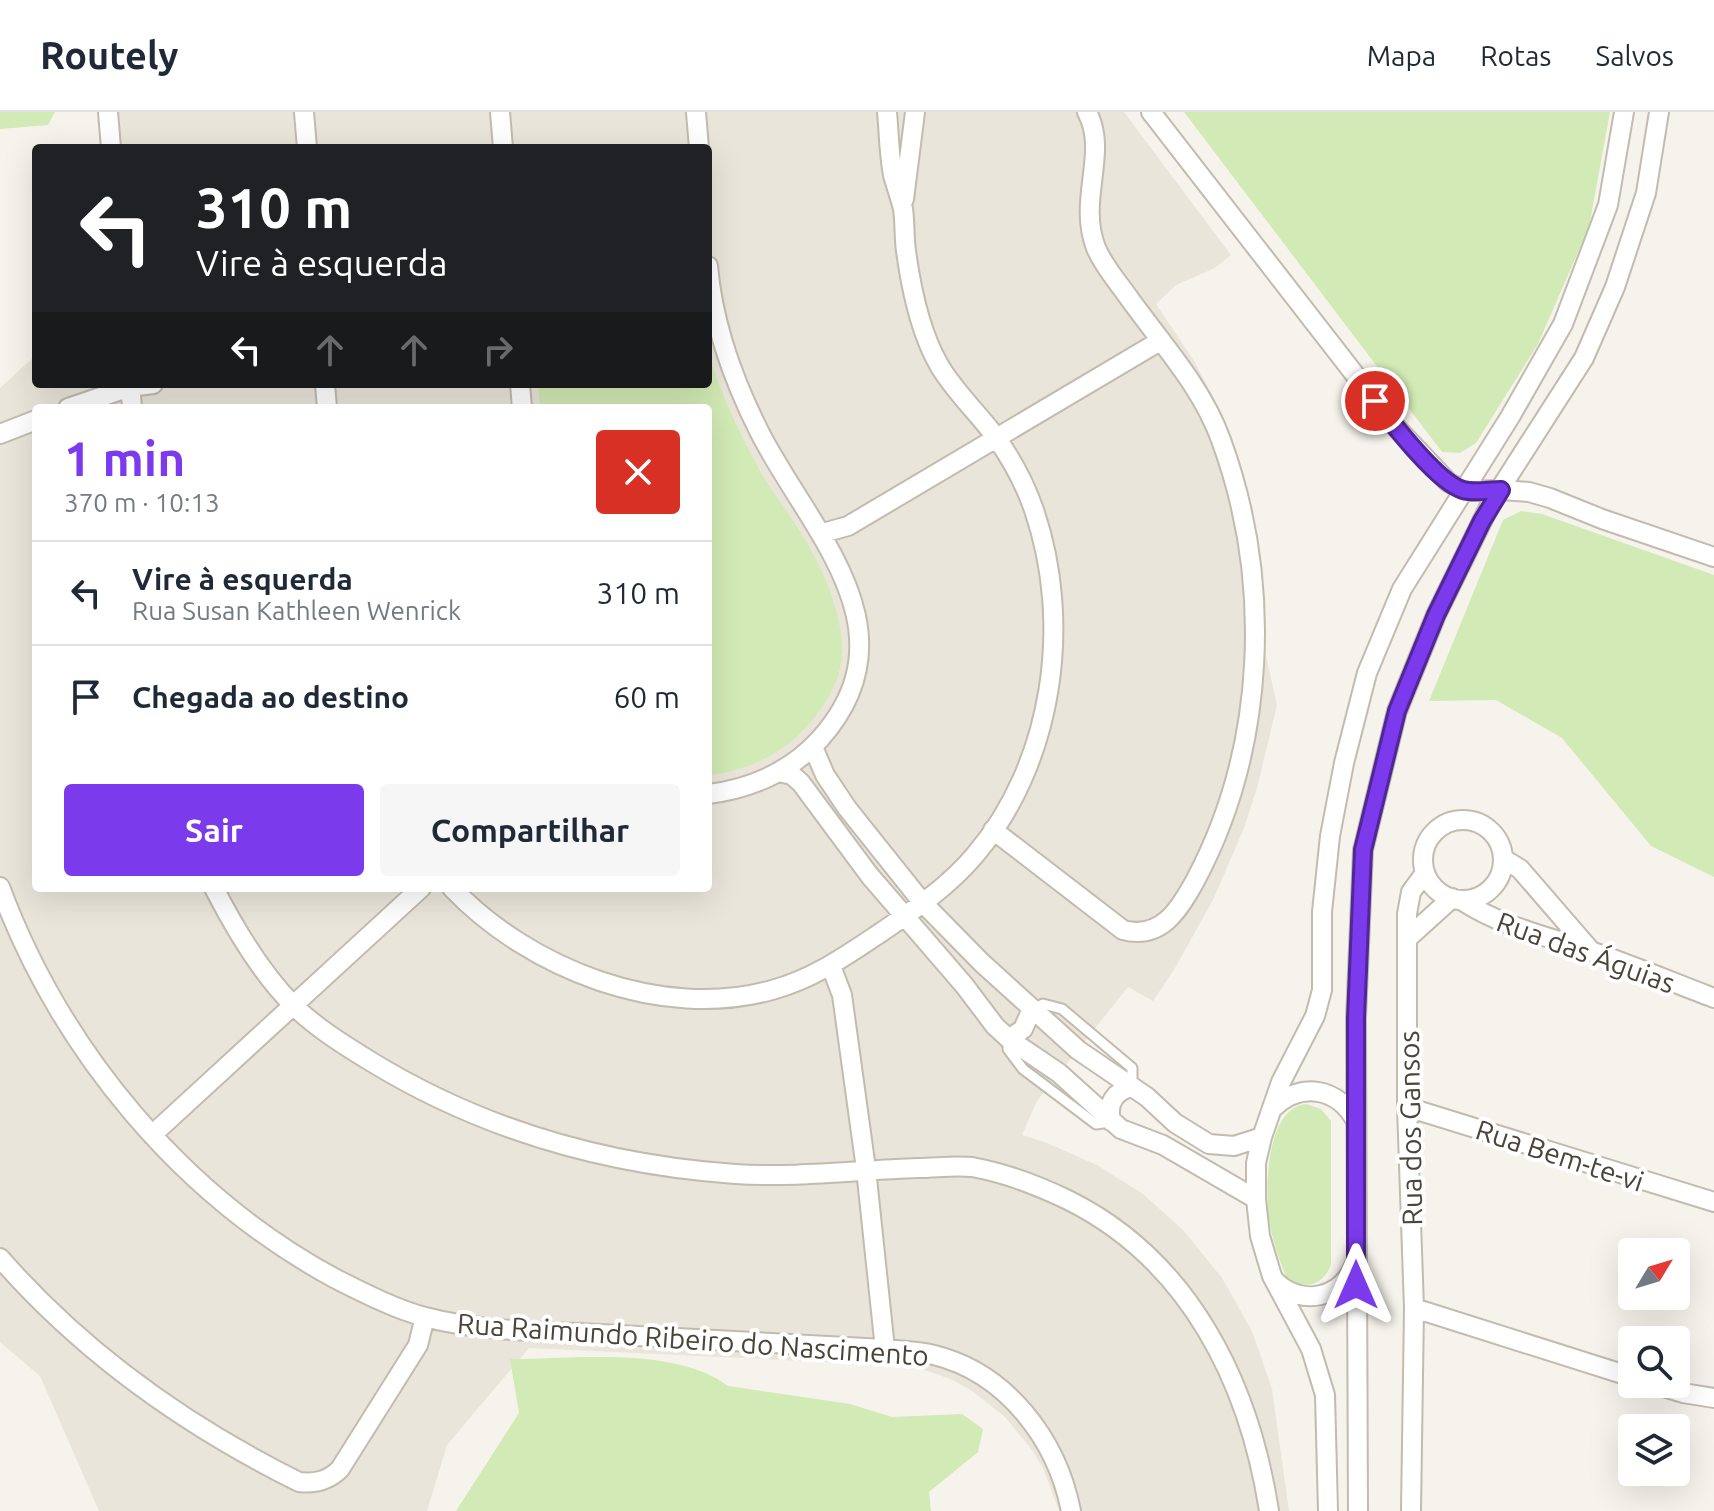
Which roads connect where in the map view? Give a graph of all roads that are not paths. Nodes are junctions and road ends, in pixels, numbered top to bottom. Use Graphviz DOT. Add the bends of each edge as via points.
graph roads {
  1 [pos="108,112"];
  2 [pos="304,112"];
  3 [pos="500,112"];
  4 [pos="696,112"];
  5 [pos="887,112"];
  6 [pos="915,112"];
  7 [pos="1087,112"];
  8 [pos="1151,112"];
  9 [pos="1624,112"];
  10 [pos="1659,112"];
  11 [pos="111,144"];
  12 [pos="307,144"];
  13 [pos="503,144"];
  14 [pos="699,144"];
  15 [pos="903,210"];
  16 [pos="712,320"];
  17 [pos="1160,341"];
  18 [pos="122,388"];
  19 [pos="79,404"];
  20 [pos="32,422"];
  21 [pos="0,434"];
  22 [pos="996,438"];
  23 [pos="1501,490"];
  24 [pos="1464,491"];
  25 [pos="823,533"];
  26 [pos="1714,557"];
  27 [pos="813,747"];
  28 [pos="779,772"];
  29 [pos="712,793"];
  30 [pos="993,830"];
  31 [pos="1504,859"];
  32 [pos="1425,873"];
  33 [pos="0,887"];
  34 [pos="216,892"];
  35 [pos="417,892"];
  36 [pos="456,892"];
  37 [pos="1457,899"];
  38 [pos="922,902"];
  39 [pos="905,918"];
  40 [pos="1409,937"];
  41 [pos="1591,951"];
  42 [pos="831,966"];
  43 [pos="1714,998"];
  44 [pos="293,1005"];
  45 [pos="1032,1009"];
  46 [pos="1009,1039"];
  47 [pos="1132,1087"];
  48 [pos="1407,1107"];
  49 [pos="1273,1108"];
  50 [pos="1111,1121"];
  51 [pos="1356,1121"];
  52 [pos="152,1135"];
  53 [pos="1262,1137"];
  54 [pos="866,1169"];
  55 [pos="1256,1199"];
  56 [pos="1714,1202"];
  57 [pos="1356,1256"];
  58 [pos="0,1258"];
  59 [pos="1272,1276"];
  60 [pos="1414,1308"];
  61 [pos="425,1317"];
  62 [pos="885,1349"];
  63 [pos="1618,1373"];
  64 [pos="1690,1394"];
  65 [pos="1714,1398"];
  66 [pos="1071,1511"];
  67 [pos="1269,1511"];
  68 [pos="1328,1511"];
  69 [pos="1358,1511"];
  70 [pos="1411,1511"];
  1 -- 11 [label="street"];
  2 -- 12 [label="street"];
  3 -- 13 [label="street"];
  4 -- 14 [label="street"];
  5 -- 15 [label="street" via="893,174"];
  6 -- 15 [label="street"];
  7 -- 17 [label="street" via="1096,140 1089,198 1096,247"];
  8 -- 24 [label="street" via="1394,425 1448,482"];
  9 -- 24 [label="street" via="1608,205 1563,324"];
  10 -- 23 [label="street" via="1646,193 1615,287 1584,358"];
  15 -- 22 [label="street" via="916,300 936,360"];
  16 -- 25 [label="street" via="760,432"];
  17 -- 22 [label="street"];
  17 -- 30 [label="street" via="1184,371 1220,438 1248,550 1254,627 1251,707 1225,816 1209,855 1172,916 1143,933 1123,930"];
  18 -- 19 [label="street"];
  20 -- 21 [label="street"];
  22 -- 25 [label="street" via="848,526"];
  22 -- 30 [label="street" via="1024,483 1034,511 1049,569 1054,629 1043,718 1022,776"];
  23 -- 24 [label="street"];
  23 -- 26 [label="street" via="1550,498"];
  23 -- 51 [label="street" via="1436,615 1397,711 1363,850"];
  24 -- 49 [label="street" via="1402,589 1367,673 1330,836 1322,912 1322,990"];
  25 -- 27 [label="street" via="852,602 861,654 849,695"];
  27 -- 28 [label="street"];
  27 -- 38 [label="street" via="847,808"];
  28 -- 29 [label="street" via="742,788"];
  28 -- 39 [label="street" via="801,783"];
  30 -- 38 [label="street" via="946,885"];
  31 -- 32 [label="street" via="1486,826 1450,821 1430,837"];
  31 -- 37 [label="street" via="1496,884 1487,893"];
  31 -- 41 [label="street" via="1520,869"];
  32 -- 37 [label="street" via="1440,893"];
  32 -- 40 [label="street, Rua dos Gansos" via="1411,892"];
  33 -- 52 [label="street, Rua Raimundo Ribeiro do Nascimento" via="59,1008 102,1074"];
  34 -- 44 [label="street" via="244,941"];
  35 -- 44 [label="street"];
  36 -- 42 [label="street" via="526,946 575,971 633,989 693,998 735,997 790,984"];
  37 -- 40 [label="street"];
  37 -- 41 [label="street, Rua das Águias" via="1517,928"];
  38 -- 39 [label="street"];
  38 -- 45 [label="street"];
  39 -- 42 [label="street"];
  39 -- 46 [label="street"];
  40 -- 48 [label="street, Rua dos Gansos"];
  41 -- 43 [label="street, Rua das Águias"];
  42 -- 54 [label="street" via="842,995"];
  44 -- 52 [label="street"];
  44 -- 54 [label="street" via="354,1051 423,1091 497,1124 575,1149 657,1166 740,1174"];
  45 -- 46 [label="street" via="1023,1029"];
  45 -- 47 [label="street" via="1078,1050"];
  46 -- 50 [label="street" via="1059,1073"];
  47 -- 50 [label="street" via="1115,1096 1109,1108"];
  47 -- 53 [label="street" via="1209,1144 1234,1146"];
  48 -- 56 [label="street, Rua Bem-te-vi"];
  48 -- 60 [label="street, Rua dos Gansos"];
  49 -- 51 [label="street" via="1290,1095 1322,1091 1343,1102"];
  49 -- 53 [label="street"];
  50 -- 55 [label="street"];
  51 -- 57 [label="street"];
  52 -- 61 [label="street, Rua Raimundo Ribeiro do Nascimento" via="226,1206 281,1246 350,1286"];
  53 -- 55 [label="street"];
  54 -- 62 [label="street"];
  54 -- 67 [label="street" via="969,1167 997,1173 1076,1204 1136,1245 1184,1295 1228,1365 1250,1425"];
  55 -- 59 [label="street"];
  57 -- 59 [label="street" via="1343,1284 1325,1295 1295,1294"];
  57 -- 69 [label="street"];
  58 -- 61 [label="street" via="76,1335 145,1391 220,1440 299,1482 327,1479 340,1469 418,1345"];
  59 -- 68 [label="street" via="1311,1349 1325,1395"];
  60 -- 63 [label="street"];
  60 -- 70 [label="street, Rua dos Gansos"];
  61 -- 62 [label="street, Rua Raimundo Ribeiro do Nascimento" via="490,1328"];
  62 -- 66 [label="street, Rua Raimundo Ribeiro do Nascimento" via="955,1362 1012,1399 1052,1452"];
  64 -- 65 [label="street"];
}
